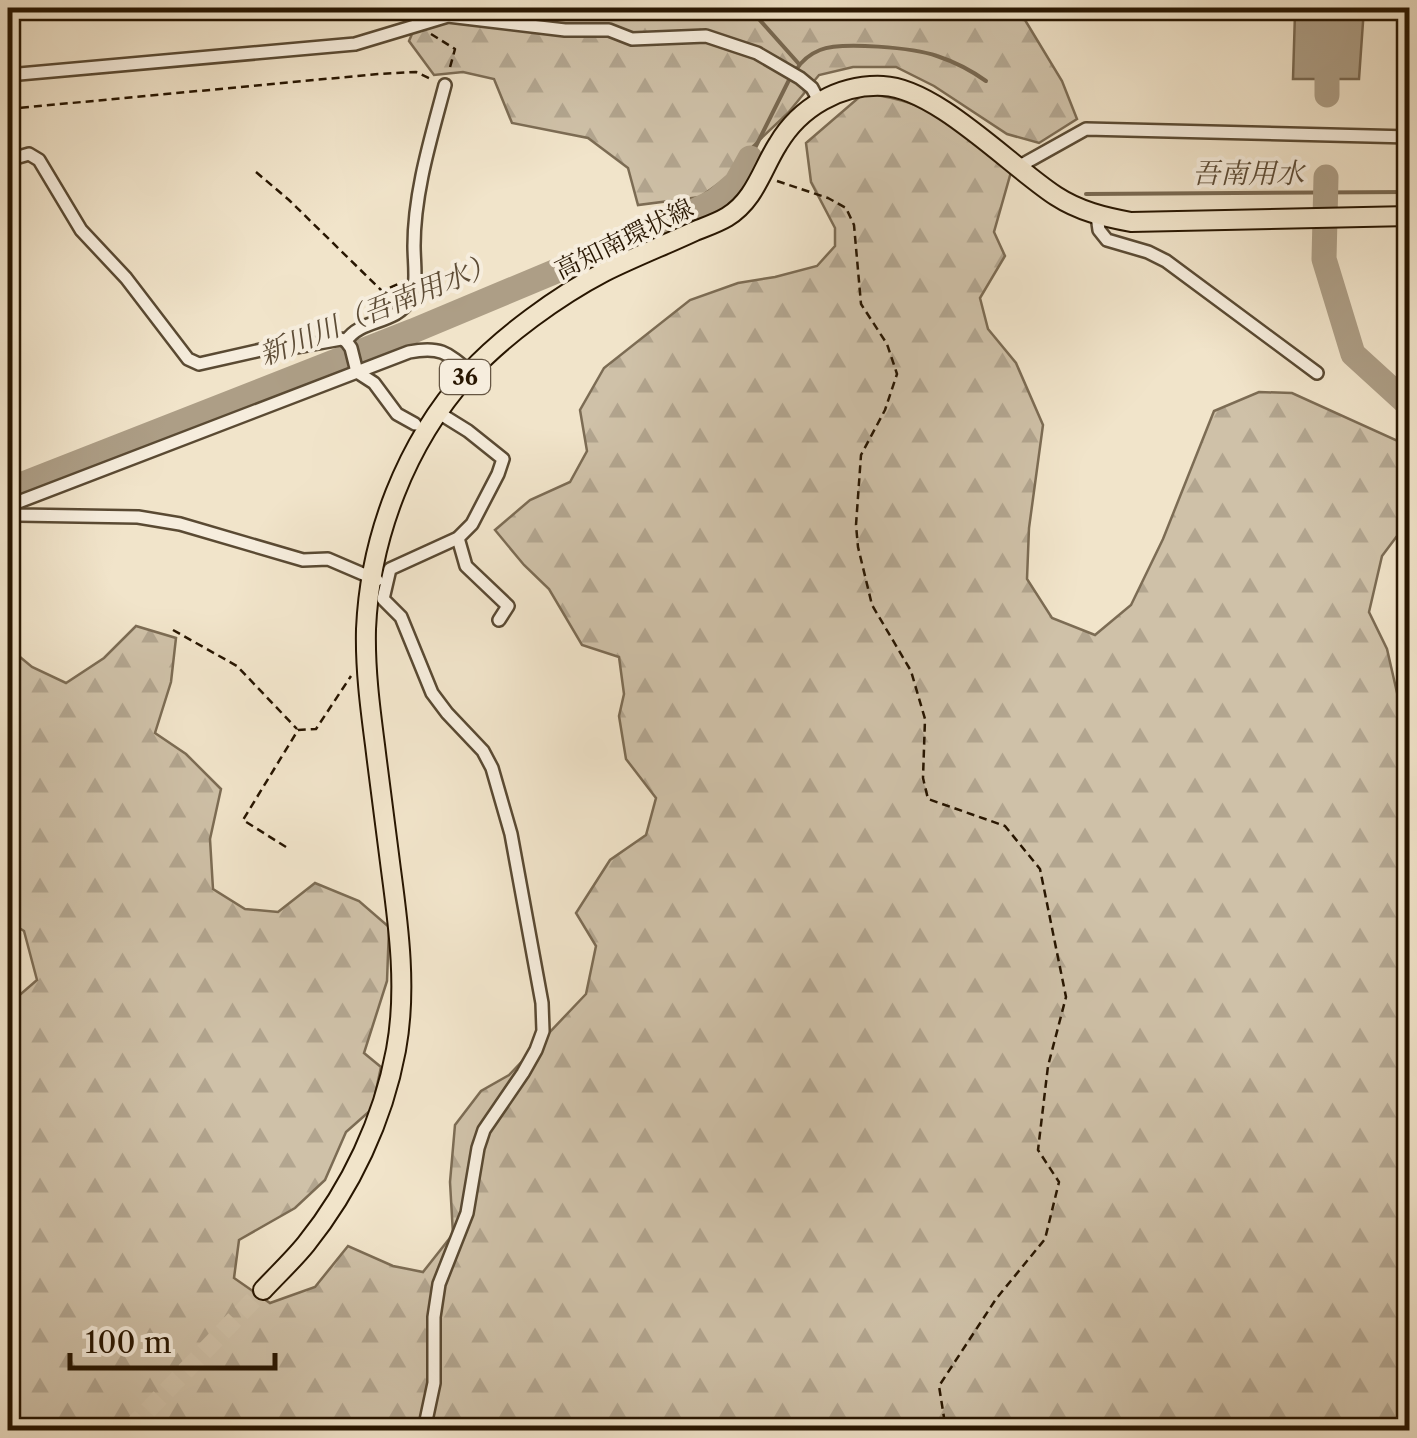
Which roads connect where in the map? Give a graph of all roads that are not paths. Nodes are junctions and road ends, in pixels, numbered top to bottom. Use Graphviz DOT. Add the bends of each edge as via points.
graph roads {
  1 [pos="8,75"];
  2 [pos="445,86"];
  3 [pos="819,101"];
  4 [pos="1410,136"];
  5 [pos="8,160"];
  6 [pos="1018,167"];
  7 [pos="1097,216"];
  8 [pos="1410,216"];
  9 [pos="349,344"];
  10 [pos="356,367"];
  11 [pos="470,372"];
  12 [pos="1317,373"];
  13 [pos="439,413"];
  14 [pos="415,424"];
  15 [pos="8,507"];
  16 [pos="458,538"];
  17 [pos="378,580"];
  18 [pos="499,620"];
  19 [pos="263,1290"];
  20 [pos="424,1430"];
  1 -- 3 [label="street" via="355,44 448,16 609,30 632,39 706,36 757,53 800,78"];
  2 -- 9 [label="street" via="416,211 412,296 395,316 352,332"];
  3 -- 6 [label="main road, 高知南環状線 / 36" via="853,88 886,86 918,94"];
  3 -- 11 [label="main road, 高知南環状線 / 36" via="778,142 753,192 728,216 604,272 522,326"];
  4 -- 6 [label="street" via="1086,129"];
  5 -- 9 [label="street" via="29,154 39,160 82,230 188,360 199,364 342,339"];
  6 -- 7 [label="main road, 高知南環状線 / 36"];
  7 -- 8 [label="main road, 高知南環状線 / 36" via="1132,222"];
  7 -- 12 [label="street" via="1108,240 1166,261"];
  9 -- 10 [label="street"];
  10 -- 11 [label="street" via="431,348"];
  10 -- 14 [label="street" via="396,414"];
  10 -- 15 [label="street"];
  11 -- 13 [label="main road, 高知南環状線 / 36"];
  13 -- 16 [label="street" via="503,460 472,524"];
  13 -- 17 [label="main road, 高知南環状線 / 36" via="394,497 380,538"];
  15 -- 17 [label="street" via="19,515 180,524 303,560 328,559"];
  16 -- 17 [label="street"];
  16 -- 18 [label="street" via="466,566 508,606"];
  17 -- 19 [label="main road, 高知南環状線 / 36" via="366,631 398,928 396,1048 364,1152 305,1246"];
  17 -- 20 [label="street" via="432,694 492,768 542,1003 536,1050 484,1130 466,1213 439,1284 434,1383"];
}
